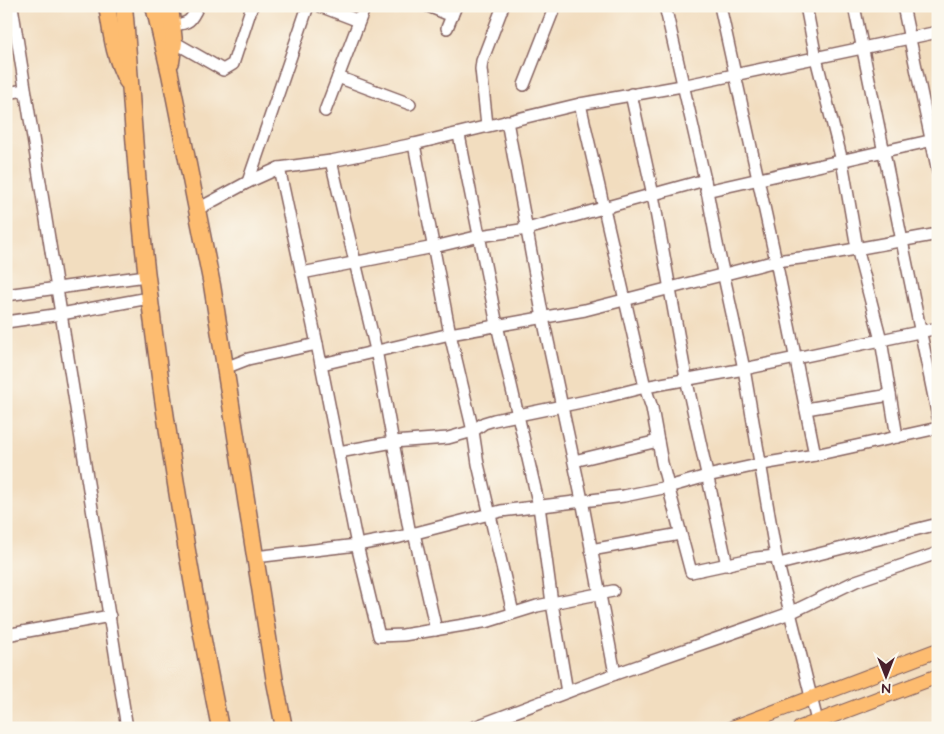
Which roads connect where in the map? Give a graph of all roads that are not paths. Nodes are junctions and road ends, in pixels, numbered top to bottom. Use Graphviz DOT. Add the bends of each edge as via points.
graph roads {
  1 [pos="12,6"];
  2 [pos="107,6"];
  3 [pos="124,6"];
  4 [pos="154,6"];
  5 [pos="170,6"];
  6 [pos="198,6"];
  7 [pos="252,6"];
  8 [pos="308,6"];
  9 [pos="320,6"];
  10 [pos="365,6"];
  11 [pos="428,6"];
  12 [pos="503,6"];
  13 [pos="555,6"];
  14 [pos="665,6"];
  15 [pos="720,6"];
  16 [pos="806,6"];
  17 [pos="854,6"];
  18 [pos="903,6"];
  19 [pos="454,11"];
  20 [pos="359,22"];
  21 [pos="172,25"];
  22 [pos="447,28"];
  23 [pos="938,32"];
  24 [pos="910,39"];
  25 [pos="174,42"];
  26 [pos="862,48"];
  27 [pos="816,58"];
  28 [pos="170,74"];
  29 [pos="735,75"];
  30 [pos="338,77"];
  31 [pos="524,85"];
  32 [pos="682,86"];
  33 [pos="25,90"];
  34 [pos="132,91"];
  35 [pos="6,92"];
  36 [pos="631,94"];
  37 [pos="410,104"];
  38 [pos="580,104"];
  39 [pos="325,111"];
  40 [pos="507,121"];
  41 [pos="487,126"];
  42 [pos="459,134"];
  43 [pos="934,139"];
  44 [pos="414,144"];
  45 [pos="884,151"];
  46 [pos="842,160"];
  47 [pos="331,161"];
  48 [pos="279,168"];
  49 [pos="938,172"];
  50 [pos="757,179"];
  51 [pos="248,182"];
  52 [pos="706,185"];
  53 [pos="653,196"];
  54 [pos="603,207"];
  55 [pos="198,209"];
  56 [pos="527,228"];
  57 [pos="938,234"];
  58 [pos="480,236"];
  59 [pos="902,241"];
  60 [pos="434,247"];
  61 [pos="857,248"];
  62 [pos="776,261"];
  63 [pos="355,263"];
  64 [pos="302,273"];
  65 [pos="723,274"];
  66 [pos="146,276"];
  67 [pos="56,288"];
  68 [pos="669,289"];
  69 [pos="6,295"];
  70 [pos="150,298"];
  71 [pos="626,299"];
  72 [pos="61,314"];
  73 [pos="543,318"];
  74 [pos="6,322"];
  75 [pos="497,325"];
  76 [pos="938,328"];
  77 [pos="920,332"];
  78 [pos="450,334"];
  79 [pos="880,340"];
  80 [pos="318,344"];
  81 [pos="376,350"];
  82 [pos="796,358"];
  83 [pos="322,364"];
  84 [pos="225,368"];
  85 [pos="744,369"];
  86 [pos="686,378"];
  87 [pos="645,386"];
  88 [pos="890,395"];
  89 [pos="562,405"];
  90 [pos="806,409"];
  91 [pos="518,416"];
  92 [pos="938,417"];
  93 [pos="938,428"];
  94 [pos="473,431"];
  95 [pos="897,437"];
  96 [pos="658,441"];
  97 [pos="394,442"];
  98 [pos="340,452"];
  99 [pos="815,455"];
  100 [pos="574,461"];
  101 [pos="762,464"];
  102 [pos="707,476"];
  103 [pos="668,487"];
  104 [pos="582,500"];
  105 [pos="539,506"];
  106 [pos="490,514"];
  107 [pos="938,524"];
  108 [pos="412,534"];
  109 [pos="680,534"];
  110 [pos="357,545"];
  111 [pos="591,550"];
  112 [pos="938,553"];
  113 [pos="255,557"];
  114 [pos="778,560"];
  115 [pos="727,565"];
  116 [pos="613,591"];
  117 [pos="599,594"];
  118 [pos="552,603"];
  119 [pos="513,613"];
  120 [pos="790,613"];
  121 [pos="110,616"];
  122 [pos="436,630"];
  123 [pos="6,635"];
  124 [pos="938,650"];
  125 [pos="615,674"];
  126 [pos="938,676"];
  127 [pos="567,692"];
  128 [pos="811,698"];
  129 [pos="817,721"];
  130 [pos="127,728"];
  131 [pos="220,728"];
  132 [pos="284,728"];
  133 [pos="472,728"];
  134 [pos="732,728"];
  135 [pos="800,728"];
  1 -- 33 [label="street"];
  2 -- 34 [label="highway" via="117,62"];
  3 -- 34 [label="highway"];
  4 -- 28 [label="highway"];
  5 -- 21 [label="highway"];
  6 -- 21 [label="street" via="190,21"];
  7 -- 25 [label="street" via="233,64 228,68 223,70"];
  8 -- 51 [label="street"];
  9 -- 20 [label="street"];
  10 -- 20 [label="street"];
  11 -- 19 [label="street"];
  12 -- 41 [label="street" via="482,61"];
  13 -- 31 [label="street"];
  14 -- 32 [label="street"];
  15 -- 29 [label="street"];
  16 -- 27 [label="street"];
  17 -- 26 [label="street"];
  18 -- 24 [label="street"];
  19 -- 22 [label="street"];
  20 -- 30 [label="street"];
  21 -- 25 [label="highway"];
  23 -- 24 [label="street"];
  24 -- 26 [label="street"];
  24 -- 43 [label="street"];
  25 -- 28 [label="highway"];
  26 -- 27 [label="street"];
  26 -- 45 [label="street"];
  27 -- 29 [label="street"];
  27 -- 46 [label="street"];
  28 -- 55 [label="highway"];
  29 -- 32 [label="street"];
  29 -- 50 [label="street"];
  30 -- 37 [label="street"];
  30 -- 39 [label="street"];
  32 -- 36 [label="street"];
  32 -- 52 [label="street"];
  33 -- 35 [label="street"];
  33 -- 67 [label="street"];
  34 -- 66 [label="highway"];
  36 -- 38 [label="street"];
  36 -- 53 [label="street"];
  38 -- 40 [label="street"];
  38 -- 54 [label="street"];
  40 -- 41 [label="street"];
  40 -- 56 [label="street"];
  41 -- 42 [label="street"];
  42 -- 44 [label="street"];
  42 -- 58 [label="street"];
  43 -- 45 [label="street"];
  43 -- 49 [label="street"];
  44 -- 47 [label="street"];
  44 -- 60 [label="street"];
  45 -- 46 [label="street"];
  45 -- 59 [label="street"];
  46 -- 50 [label="street"];
  46 -- 61 [label="street"];
  47 -- 48 [label="street"];
  47 -- 63 [label="street"];
  48 -- 51 [label="street"];
  48 -- 64 [label="street"];
  50 -- 52 [label="street"];
  50 -- 62 [label="street"];
  51 -- 55 [label="street"];
  52 -- 53 [label="street"];
  52 -- 65 [label="street"];
  53 -- 54 [label="street"];
  53 -- 68 [label="street"];
  54 -- 56 [label="street"];
  54 -- 71 [label="street"];
  55 -- 84 [label="highway"];
  56 -- 58 [label="street"];
  56 -- 73 [label="street"];
  57 -- 59 [label="street"];
  58 -- 60 [label="street"];
  58 -- 75 [label="street"];
  59 -- 61 [label="street"];
  59 -- 77 [label="street"];
  60 -- 63 [label="street"];
  60 -- 78 [label="street"];
  61 -- 62 [label="street"];
  61 -- 79 [label="street"];
  62 -- 65 [label="street"];
  62 -- 82 [label="street"];
  63 -- 64 [label="street"];
  63 -- 81 [label="street"];
  64 -- 80 [label="street"];
  65 -- 68 [label="street"];
  65 -- 85 [label="street"];
  66 -- 67 [label="street"];
  66 -- 70 [label="highway"];
  67 -- 69 [label="street"];
  67 -- 72 [label="street"];
  68 -- 71 [label="street"];
  68 -- 86 [label="street"];
  70 -- 72 [label="street"];
  70 -- 131 [label="highway" via="169,435"];
  71 -- 73 [label="street"];
  71 -- 87 [label="street"];
  72 -- 74 [label="street"];
  72 -- 121 [label="street"];
  73 -- 75 [label="street"];
  73 -- 89 [label="street"];
  75 -- 78 [label="street"];
  75 -- 91 [label="street"];
  76 -- 77 [label="street"];
  77 -- 79 [label="street"];
  77 -- 92 [label="street"];
  78 -- 81 [label="street"];
  78 -- 94 [label="street"];
  79 -- 82 [label="street"];
  79 -- 88 [label="street"];
  80 -- 83 [label="street"];
  80 -- 84 [label="street" via="248,359"];
  81 -- 83 [label="street"];
  81 -- 97 [label="street"];
  82 -- 85 [label="street"];
  82 -- 90 [label="street"];
  83 -- 98 [label="street"];
  84 -- 113 [label="highway"];
  85 -- 86 [label="street"];
  85 -- 101 [label="street"];
  86 -- 87 [label="street"];
  86 -- 102 [label="street"];
  87 -- 89 [label="street"];
  87 -- 96 [label="street"];
  88 -- 90 [label="street"];
  88 -- 95 [label="street"];
  89 -- 91 [label="street"];
  89 -- 100 [label="street"];
  90 -- 99 [label="street"];
  91 -- 94 [label="street" via="489,422"];
  91 -- 105 [label="street"];
  93 -- 95 [label="street"];
  94 -- 97 [label="street" via="448,438"];
  94 -- 106 [label="street"];
  95 -- 99 [label="street"];
  96 -- 100 [label="street"];
  96 -- 103 [label="street"];
  97 -- 98 [label="street"];
  97 -- 108 [label="street"];
  98 -- 110 [label="street"];
  99 -- 101 [label="street"];
  100 -- 104 [label="street"];
  101 -- 102 [label="street"];
  101 -- 114 [label="street"];
  102 -- 103 [label="street"];
  102 -- 115 [label="street"];
  103 -- 104 [label="street"];
  103 -- 109 [label="street"];
  104 -- 105 [label="street"];
  104 -- 111 [label="street"];
  105 -- 106 [label="street"];
  105 -- 118 [label="street"];
  106 -- 108 [label="street"];
  106 -- 119 [label="street"];
  107 -- 114 [label="street"];
  108 -- 110 [label="street"];
  108 -- 122 [label="street"];
  109 -- 111 [label="street"];
  109 -- 115 [label="street" via="691,572"];
  110 -- 113 [label="street"];
  110 -- 122 [label="street" via="379,636"];
  111 -- 117 [label="street"];
  112 -- 120 [label="street" via="856,581"];
  113 -- 132 [label="highway"];
  114 -- 115 [label="street" via="756,558"];
  114 -- 120 [label="street"];
  116 -- 117 [label="street"];
  117 -- 118 [label="street"];
  117 -- 125 [label="street"];
  118 -- 119 [label="street"];
  118 -- 127 [label="street"];
  119 -- 122 [label="street"];
  120 -- 125 [label="street"];
  120 -- 128 [label="street"];
  121 -- 123 [label="street"];
  121 -- 130 [label="street"];
  124 -- 128 [label="main road"];
  125 -- 127 [label="street"];
  126 -- 129 [label="main road"];
  127 -- 133 [label="street"];
  128 -- 129 [label="street"];
  128 -- 134 [label="main road"];
  129 -- 135 [label="main road"];
}
